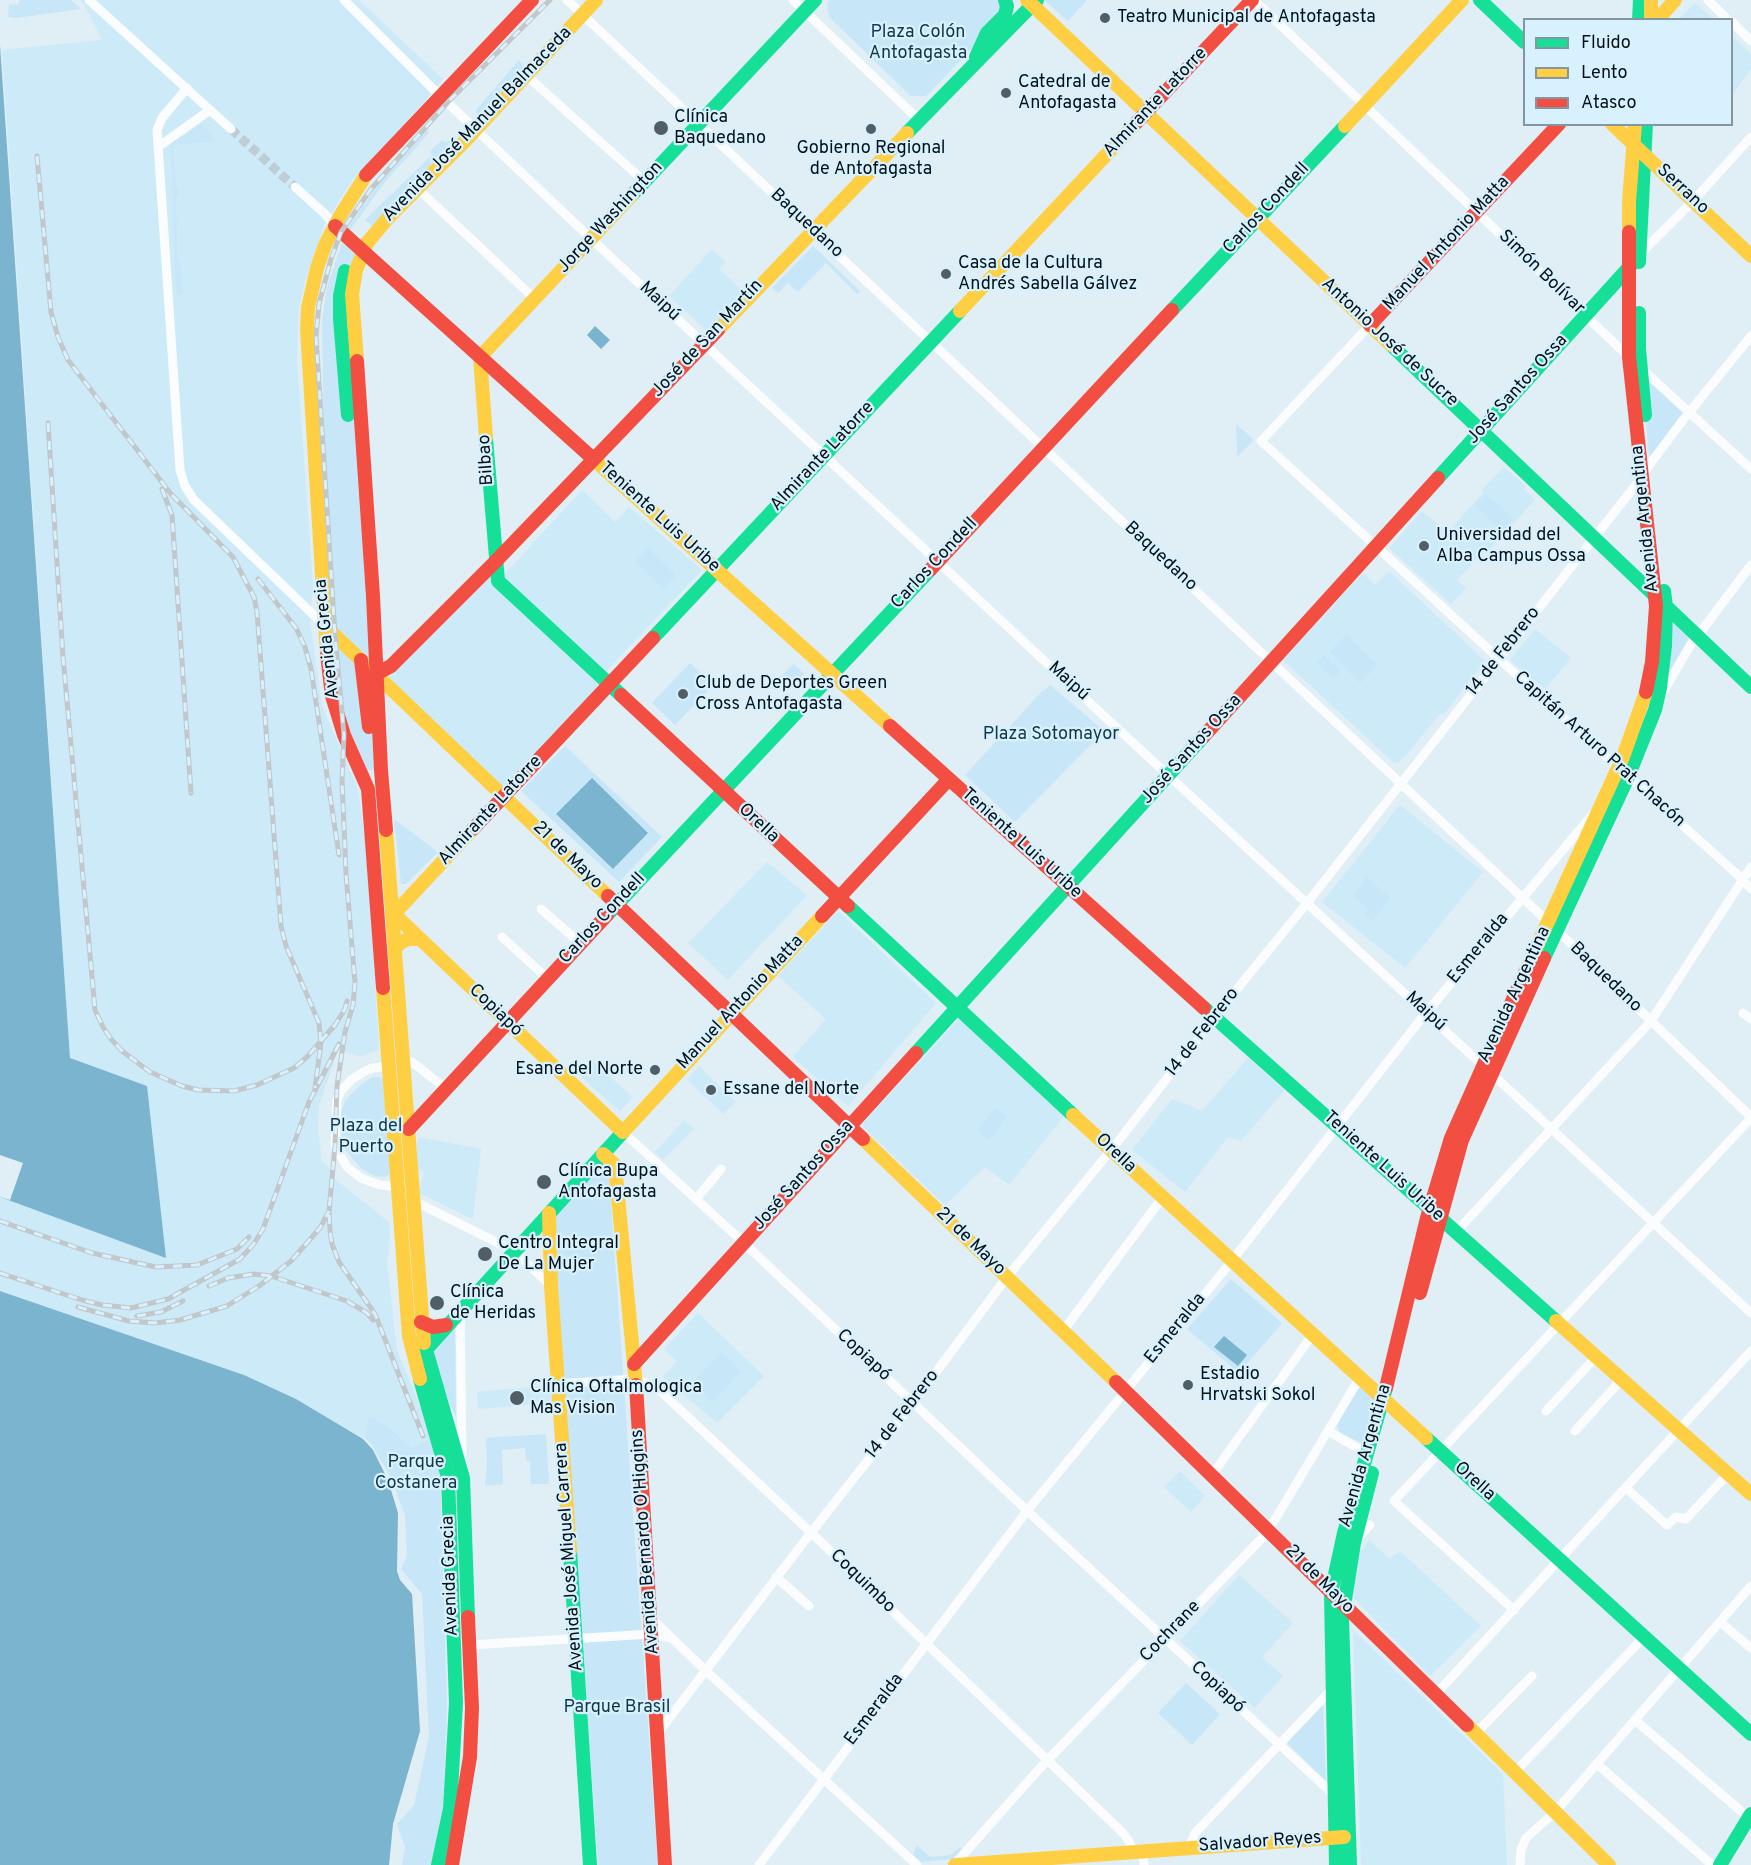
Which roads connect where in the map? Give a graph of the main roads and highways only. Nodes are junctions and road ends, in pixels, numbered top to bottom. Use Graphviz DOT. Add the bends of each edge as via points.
graph roads {
  1 [pos="532,0"];
  2 [pos="596,0"];
  3 [pos="815,0"];
  4 [pos="1005,0"];
  5 [pos="1253,0"];
  6 [pos="1462,0"];
  7 [pos="1480,0"];
  8 [pos="1640,0"];
  9 [pos="1651,0"];
  10 [pos="1675,0"];
  11 [pos="1032,2"];
  12 [pos="1640,18"];
  13 [pos="1651,18"];
  14 [pos="1659,18"];
  15 [pos="1523,41"];
  16 [pos="971,67"];
  17 [pos="1146,113"];
  18 [pos="1557,126"];
  19 [pos="1614,126"];
  20 [pos="1635,126"];
  21 [pos="1645,126"];
  22 [pos="1639,150"];
  23 [pos="1258,219"];
  24 [pos="334,226"];
  25 [pos="359,248"];
  26 [pos="1639,255"];
  27 [pos="1751,256"];
  28 [pos="1629,268"];
  29 [pos="1370,325"];
  30 [pos="480,357"];
  31 [pos="1481,431"];
  32 [pos="594,460"];
  33 [pos="495,562"];
  34 [pos="717,570"];
  35 [pos="1655,596"];
  36 [pos="1666,606"];
  37 [pos="324,625"];
  38 [pos="361,660"];
  39 [pos="376,674"];
  40 [pos="832,674"];
  41 [pos="609,686"];
  42 [pos="1751,687"];
  43 [pos="380,750"];
  44 [pos="1623,772"];
  45 [pos="949,779"];
  46 [pos="722,791"];
  47 [pos="504,797"];
  48 [pos="1068,886"];
  49 [pos="376,887"];
  50 [pos="838,898"];
  51 [pos="617,904"];
  52 [pos="394,914"];
  53 [pos="1552,927"];
  54 [pos="379,929"];
  55 [pos="420,939"];
  56 [pos="396,948"];
  57 [pos="957,1007"];
  58 [pos="732,1014"];
  59 [pos="506,1022"];
  60 [pos="850,1126"];
  61 [pos="409,1129"];
  62 [pos="623,1132"];
  63 [pos="603,1154"];
  64 [pos="549,1213"];
  65 [pos="1435,1213"];
  66 [pos="421,1322"];
  67 [pos="446,1325"];
  68 [pos="424,1351"];
  69 [pos="415,1363"];
  70 [pos="634,1364"];
  71 [pos="1387,1402"];
  72 [pos="1751,1494"];
  73 [pos="1331,1593"];
  74 [pos="1344,1603"];
  75 [pos="1751,1734"];
  76 [pos="1750,1816"];
  77 [pos="1350,1837"];
  78 [pos="1335,1838"];
  79 [pos="1140,1856"];
  80 [pos="989,1864"];
  81 [pos="438,1865"];
  82 [pos="452,1865"];
  83 [pos="590,1865"];
  84 [pos="665,1865"];
  85 [pos="954,1865"];
  86 [pos="1336,1865"];
  87 [pos="1350,1865"];
  88 [pos="1609,1865"];
  89 [pos="1720,1865"];
  1 -- 24 [label="main road" via="363,179"];
  2 -- 25 [label="main road, Avenida José Manuel Balmaceda"];
  3 -- 30 [label="main road, Jorge Washington"];
  4 -- 16 [label="main road" via="1005,15 987,33"];
  5 -- 17 [label="main road, Almirante Latorre"];
  6 -- 23 [label="main road, Carlos Condell"];
  7 -- 15 [label="main road"];
  8 -- 12 [label="main road"];
  9 -- 13 [label="main road"];
  10 -- 14 [label="main road"];
  11 -- 16 [label="main road, José de San Martín"];
  11 -- 17 [label="main road, Antonio José de Sucre"];
  16 -- 32 [label="main road, José de San Martín"];
  17 -- 23 [label="main road, Antonio José de Sucre"];
  17 -- 34 [label="main road, Almirante Latorre"];
  18 -- 29 [label="main road, Manuel Antonio Matta"];
  19 -- 22 [label="main road, Serrano"];
  20 -- 22 [label="main road, Avenida Argentina"];
  21 -- 22 [label="main road, Avenida Argentina"];
  22 -- 26 [label="main road, Avenida Argentina"];
  22 -- 27 [label="main road, Serrano"];
  22 -- 28 [label="main road, Avenida Argentina" via="1629,202"];
  23 -- 29 [label="main road, Antonio José de Sucre"];
  23 -- 40 [label="main road, Carlos Condell"];
  24 -- 25 [label="main road, Teniente Luis Uribe"];
  24 -- 37 [label="main road, Avenida Grecia" via="317,268 308,308 307,352"];
  25 -- 30 [label="main road, Teniente Luis Uribe"];
  25 -- 39 [label="main road, Avenida Grecia" via="352,294"];
  26 -- 28 [label="main road, José Santos Ossa"];
  26 -- 36 [label="main road, Avenida Argentina" via="1641,368"];
  28 -- 31 [label="main road, José Santos Ossa"];
  28 -- 35 [label="main road, Avenida Argentina" via="1629,357"];
  29 -- 31 [label="main road, Antonio José de Sucre"];
  30 -- 32 [label="main road, Teniente Luis Uribe"];
  30 -- 33 [label="main road, Bilbao"];
  31 -- 35 [label="main road, Antonio José de Sucre"];
  31 -- 48 [label="main road, José Santos Ossa"];
  32 -- 33 [label="main road, José de San Martín"];
  32 -- 34 [label="main road, Teniente Luis Uribe"];
  33 -- 39 [label="main road, José de San Martín" via="390,666"];
  33 -- 41 [label="main road, Orella" via="498,581"];
  34 -- 40 [label="main road, Teniente Luis Uribe"];
  34 -- 41 [label="main road, Almirante Latorre"];
  35 -- 36 [label="main road, Antonio José de Sucre"];
  35 -- 44 [label="main road, Avenida Argentina" via="1647,687"];
  36 -- 42 [label="main road, Antonio José de Sucre"];
  36 -- 44 [label="main road, Avenida Argentina" via="1658,701"];
  37 -- 38 [label="main road, 21 de Mayo"];
  37 -- 49 [label="main road, Avenida Grecia" via="332,696 344,735 369,789"];
  38 -- 39 [label="main road, 21 de Mayo"];
  38 -- 43 [label="main road" via="371,744"];
  39 -- 43 [label="main road, Avenida Grecia"];
  39 -- 47 [label="main road, 21 de Mayo"];
  40 -- 45 [label="main road, Teniente Luis Uribe"];
  40 -- 46 [label="main road, Carlos Condell"];
  41 -- 46 [label="main road, Orella"];
  41 -- 47 [label="main road, Almirante Latorre"];
  43 -- 52 [label="main road, Avenida Grecia"];
  44 -- 53 [label="main road, Avenida Argentina"];
  44 -- 53 [label="main road, Avenida Argentina" via="1604,800"];
  45 -- 48 [label="main road, Teniente Luis Uribe"];
  45 -- 50 [label="main road, Manuel Antonio Matta"];
  46 -- 50 [label="main road, Orella"];
  46 -- 51 [label="main road, Carlos Condell"];
  47 -- 51 [label="main road, 21 de Mayo"];
  47 -- 52 [label="main road, Almirante Latorre"];
  48 -- 57 [label="main road, José Santos Ossa"];
  48 -- 65 [label="main road, Teniente Luis Uribe"];
  49 -- 52 [label="main road, Copiapó"];
  49 -- 54 [label="main road, Avenida Grecia"];
  50 -- 57 [label="main road, Orella"];
  50 -- 58 [label="main road, Manuel Antonio Matta"];
  51 -- 58 [label="main road, 21 de Mayo"];
  51 -- 59 [label="main road, Carlos Condell"];
  52 -- 54 [label="main road, Almirante Latorre"];
  52 -- 55 [label="main road, Copiapó"];
  52 -- 56 [label="main road, Avenida Grecia"];
  53 -- 65 [label="main road, Avenida Argentina" via="1487,1070 1451,1138"];
  54 -- 69 [label="main road, Avenida Grecia" via="409,1336"];
  55 -- 56 [label="main road" via="408,939"];
  55 -- 59 [label="main road, Copiapó"];
  56 -- 61 [label="main road, Avenida Grecia"];
  57 -- 60 [label="main road, José Santos Ossa"];
  57 -- 71 [label="main road, Orella"];
  58 -- 60 [label="main road, 21 de Mayo"];
  58 -- 62 [label="main road, Manuel Antonio Matta"];
  59 -- 61 [label="main road, Carlos Condell"];
  59 -- 62 [label="main road, Copiapó"];
  60 -- 70 [label="main road, José Santos Ossa"];
  60 -- 73 [label="main road, 21 de Mayo"];
  61 -- 66 [label="main road, Avenida Grecia"];
  62 -- 63 [label="main road, Manuel Antonio Matta"];
  63 -- 64 [label="main road, Manuel Antonio Matta"];
  63 -- 70 [label="main road, Avenida Bernardo O'Higgins" via="615,1165"];
  64 -- 67 [label="main road, Manuel Antonio Matta"];
  64 -- 83 [label="main road, Avenida José Miguel Carrera"];
  65 -- 71 [label="main road, Avenida Argentina"];
  65 -- 72 [label="main road, Teniente Luis Uribe"];
  66 -- 67 [label="main road" via="433,1327"];
  66 -- 68 [label="main road, Avenida Grecia"];
  67 -- 68 [label="main road, Manuel Antonio Matta"];
  68 -- 69 [label="main road, Manuel Antonio Matta"];
  68 -- 82 [label="main road, Avenida Grecia" via="463,1478 472,1708 470,1757"];
  69 -- 81 [label="main road, Avenida Grecia" via="448,1477 456,1703 450,1809"];
  70 -- 84 [label="main road, Avenida Bernardo O'Higgins"];
  71 -- 73 [label="main road, Avenida Argentina" via="1344,1533"];
  71 -- 74 [label="main road, Avenida Argentina"];
  71 -- 75 [label="main road, Orella"];
  73 -- 74 [label="main road, 21 de Mayo"];
  73 -- 78 [label="main road, Avenida Argentina"];
  74 -- 77 [label="main road, Avenida Argentina" via="1343,1682"];
  74 -- 88 [label="main road, 21 de Mayo"];
  76 -- 89 [label="main road"];
  77 -- 78 [label="main road, Salvador Reyes"];
  77 -- 87 [label="main road, Avenida Argentina"];
  78 -- 79 [label="main road, Salvador Reyes" via="1189,1848"];
  78 -- 86 [label="main road, Avenida Argentina"];
  79 -- 80 [label="main road, Salvador Reyes"];
  80 -- 85 [label="main road, Salvador Reyes"];
}
